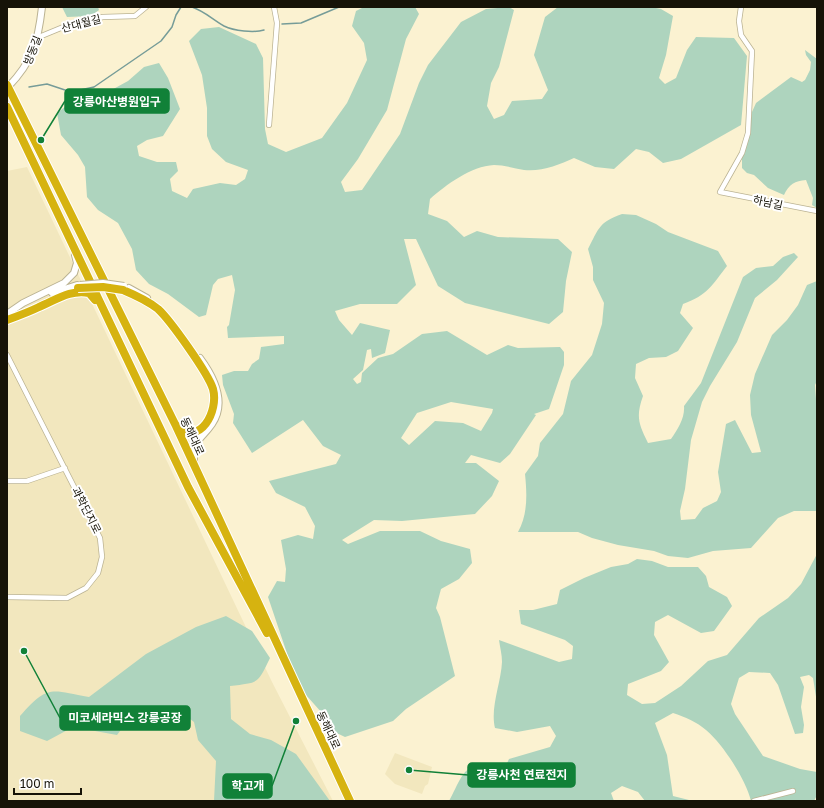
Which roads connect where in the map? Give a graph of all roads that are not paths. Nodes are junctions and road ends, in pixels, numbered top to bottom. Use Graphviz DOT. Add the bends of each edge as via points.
graph roads {
  1 [pos="42,7"];
  2 [pos="146,7"];
  3 [pos="274,7"];
  4 [pos="741,7"];
  5 [pos="39,37"];
  6 [pos="7,87"];
  7 [pos="7,107"];
  8 [pos="269,125"];
  9 [pos="817,211"];
  10 [pos="62,220"];
  11 [pos="123,288"];
  12 [pos="7,317"];
  13 [pos="122,349"];
  14 [pos="7,355"];
  15 [pos="176,426"];
  16 [pos="194,465"];
  17 [pos="65,468"];
  18 [pos="7,481"];
  19 [pos="7,597"];
  20 [pos="793,791"];
  21 [pos="345,801"];
  22 [pos="350,801"];
  23 [pos="754,801"];
  1 -- 5 [label="street, 방동길"];
  2 -- 5 [label="street, 산대월길" via="135,16 103,17 73,23"];
  3 -- 8 [label="street" via="277,23"];
  4 -- 9 [label="street, 하남길" via="741,35 752,51 748,133 742,153 720,192"];
  5 -- 6 [label="street, 방동길" via="21,74"];
  6 -- 15 [label="highway, 동해대로"];
  7 -- 10 [label="highway, 동해대로"];
  10 -- 12 [label="street" via="75,252 77,263 74,273 64,283 23,303"];
  10 -- 13 [label="highway, 동해대로"];
  11 -- 12 [label="highway, bridge" via="78,287"];
  11 -- 15 [label="highway" via="158,309 205,372 213,390 214,404 208,423 189,432 182,431"];
  11 -- 16 [label="street" via="153,301 168,314 206,367 217,389 216,416 195,443"];
  12 -- 13 [label="highway" via="38,308 67,294 82,291 94,298"];
  13 -- 21 [label="highway, 동해대로" via="188,488 275,649"];
  14 -- 17 [label="street, 과학단지로"];
  15 -- 16 [label="highway, 동해대로"];
  16 -- 22 [label="highway, 동해대로"];
  17 -- 18 [label="street" via="26,481"];
  17 -- 19 [label="street, 과학단지로" via="100,538 102,557 98,573 86,588 67,598"];
  20 -- 23 [label="street"];
}
